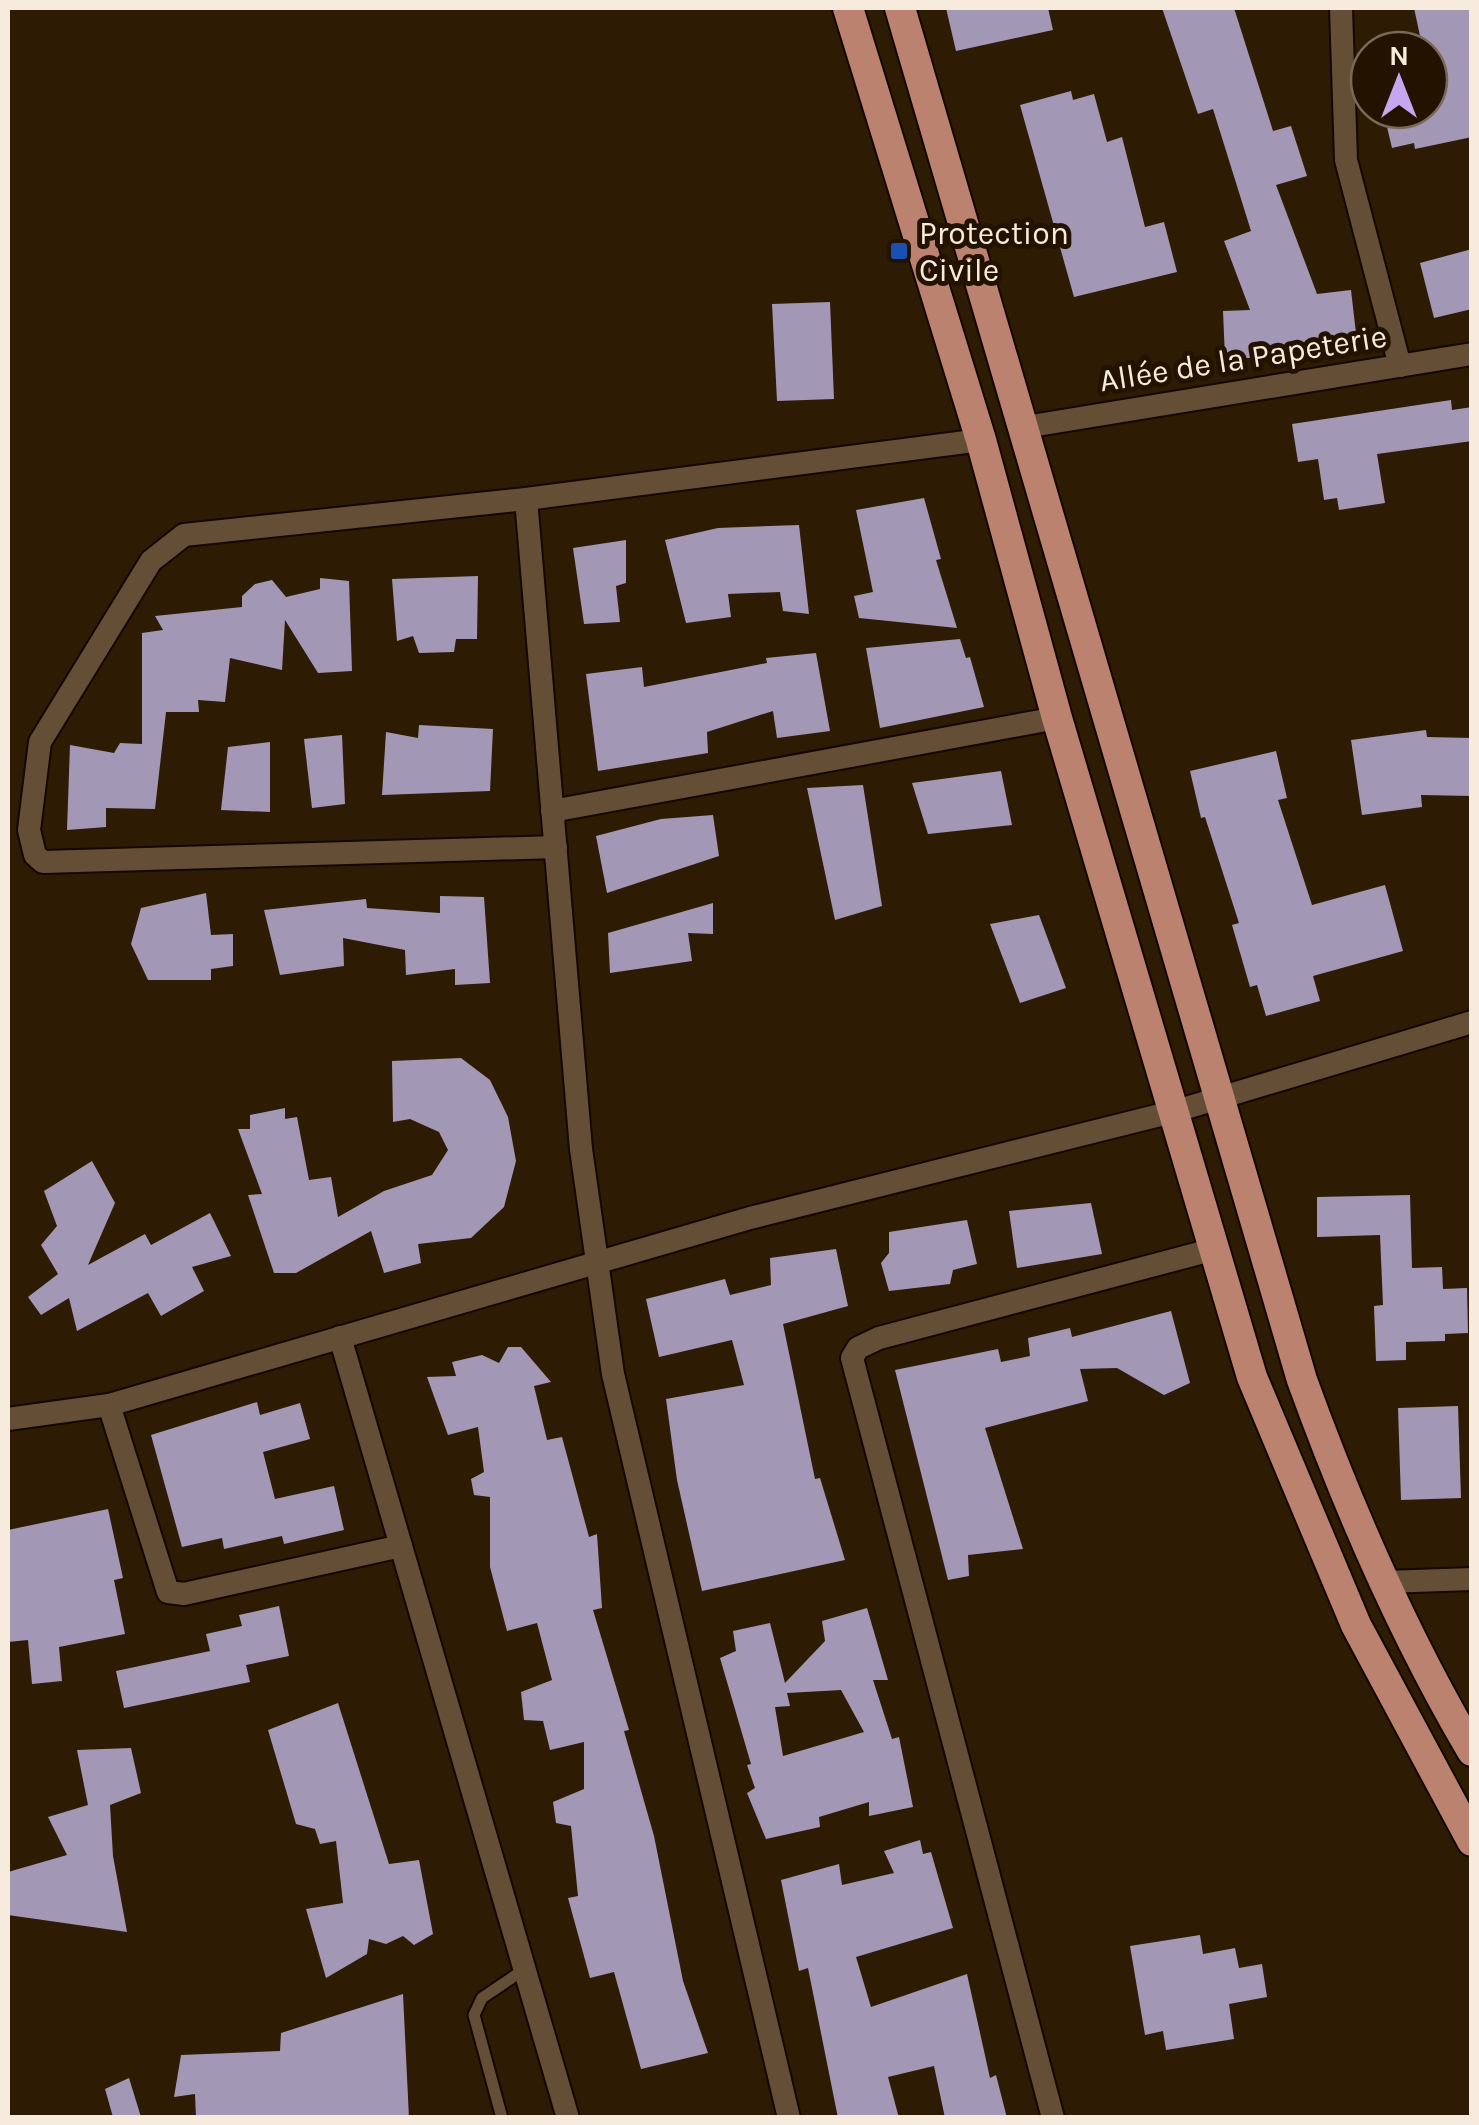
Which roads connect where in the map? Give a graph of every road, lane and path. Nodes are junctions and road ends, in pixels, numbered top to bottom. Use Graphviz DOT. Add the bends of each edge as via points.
graph roads {
  1 [pos="848,8"];
  2 [pos="900,8"];
  3 [pos="1341,8"];
  4 [pos="1472,354"];
  5 [pos="1400,366"];
  6 [pos="1025,427"];
  7 [pos="981,440"];
  8 [pos="526,499"];
  9 [pos="1057,718"];
  10 [pos="552,811"];
  11 [pos="556,847"];
  12 [pos="1472,1022"];
  13 [pos="1221,1098"];
  14 [pos="1176,1112"];
  15 [pos="1216,1249"];
  16 [pos="595,1262"];
  17 [pos="340,1337"];
  18 [pos="109,1405"];
  19 [pos="8,1418"];
  20 [pos="401,1546"];
  21 [pos="1472,1578"];
  22 [pos="1385,1582"];
  23 [pos="1472,1750"];
  24 [pos="1472,1840"];
  25 [pos="524,1969"];
  26 [pos="502,2118"];
  27 [pos="568,2118"];
  28 [pos="789,2118"];
  29 [pos="1052,2118"];
  1 -- 7 [label="main road"];
  2 -- 6 [label="main road"];
  3 -- 5 [label="street" via="1346,160"];
  4 -- 5 [label="street, Allée de la Papeterie"];
  5 -- 6 [label="street, Allée de la Papeterie"];
  6 -- 13 [label="main road"];
  7 -- 8 [label="street"];
  7 -- 9 [label="main road"];
  8 -- 10 [label="street"];
  8 -- 11 [label="street" via="208,530 168,544 151,561 40,742 30,830 35,855 56,864"];
  9 -- 10 [label="street"];
  9 -- 14 [label="main road"];
  10 -- 11 [label="street"];
  11 -- 16 [label="street"];
  12 -- 13 [label="street"];
  13 -- 14 [label="street"];
  13 -- 22 [label="main road" via="1302,1380"];
  14 -- 15 [label="main road"];
  14 -- 16 [label="street"];
  15 -- 24 [label="main road" via="1252,1377 1299,1495 1356,1625"];
  15 -- 29 [label="street" via="879,1338 852,1358"];
  16 -- 17 [label="street"];
  16 -- 28 [label="street" via="613,1374"];
  17 -- 18 [label="street"];
  17 -- 20 [label="street"];
  18 -- 19 [label="street"];
  18 -- 20 [label="street" via="168,1592 194,1592"];
  20 -- 25 [label="street"];
  21 -- 22 [label="street"];
  22 -- 23 [label="main road"];
  25 -- 26 [label="lane" via="482,1998 474,2015"];
  25 -- 27 [label="street"];
}
